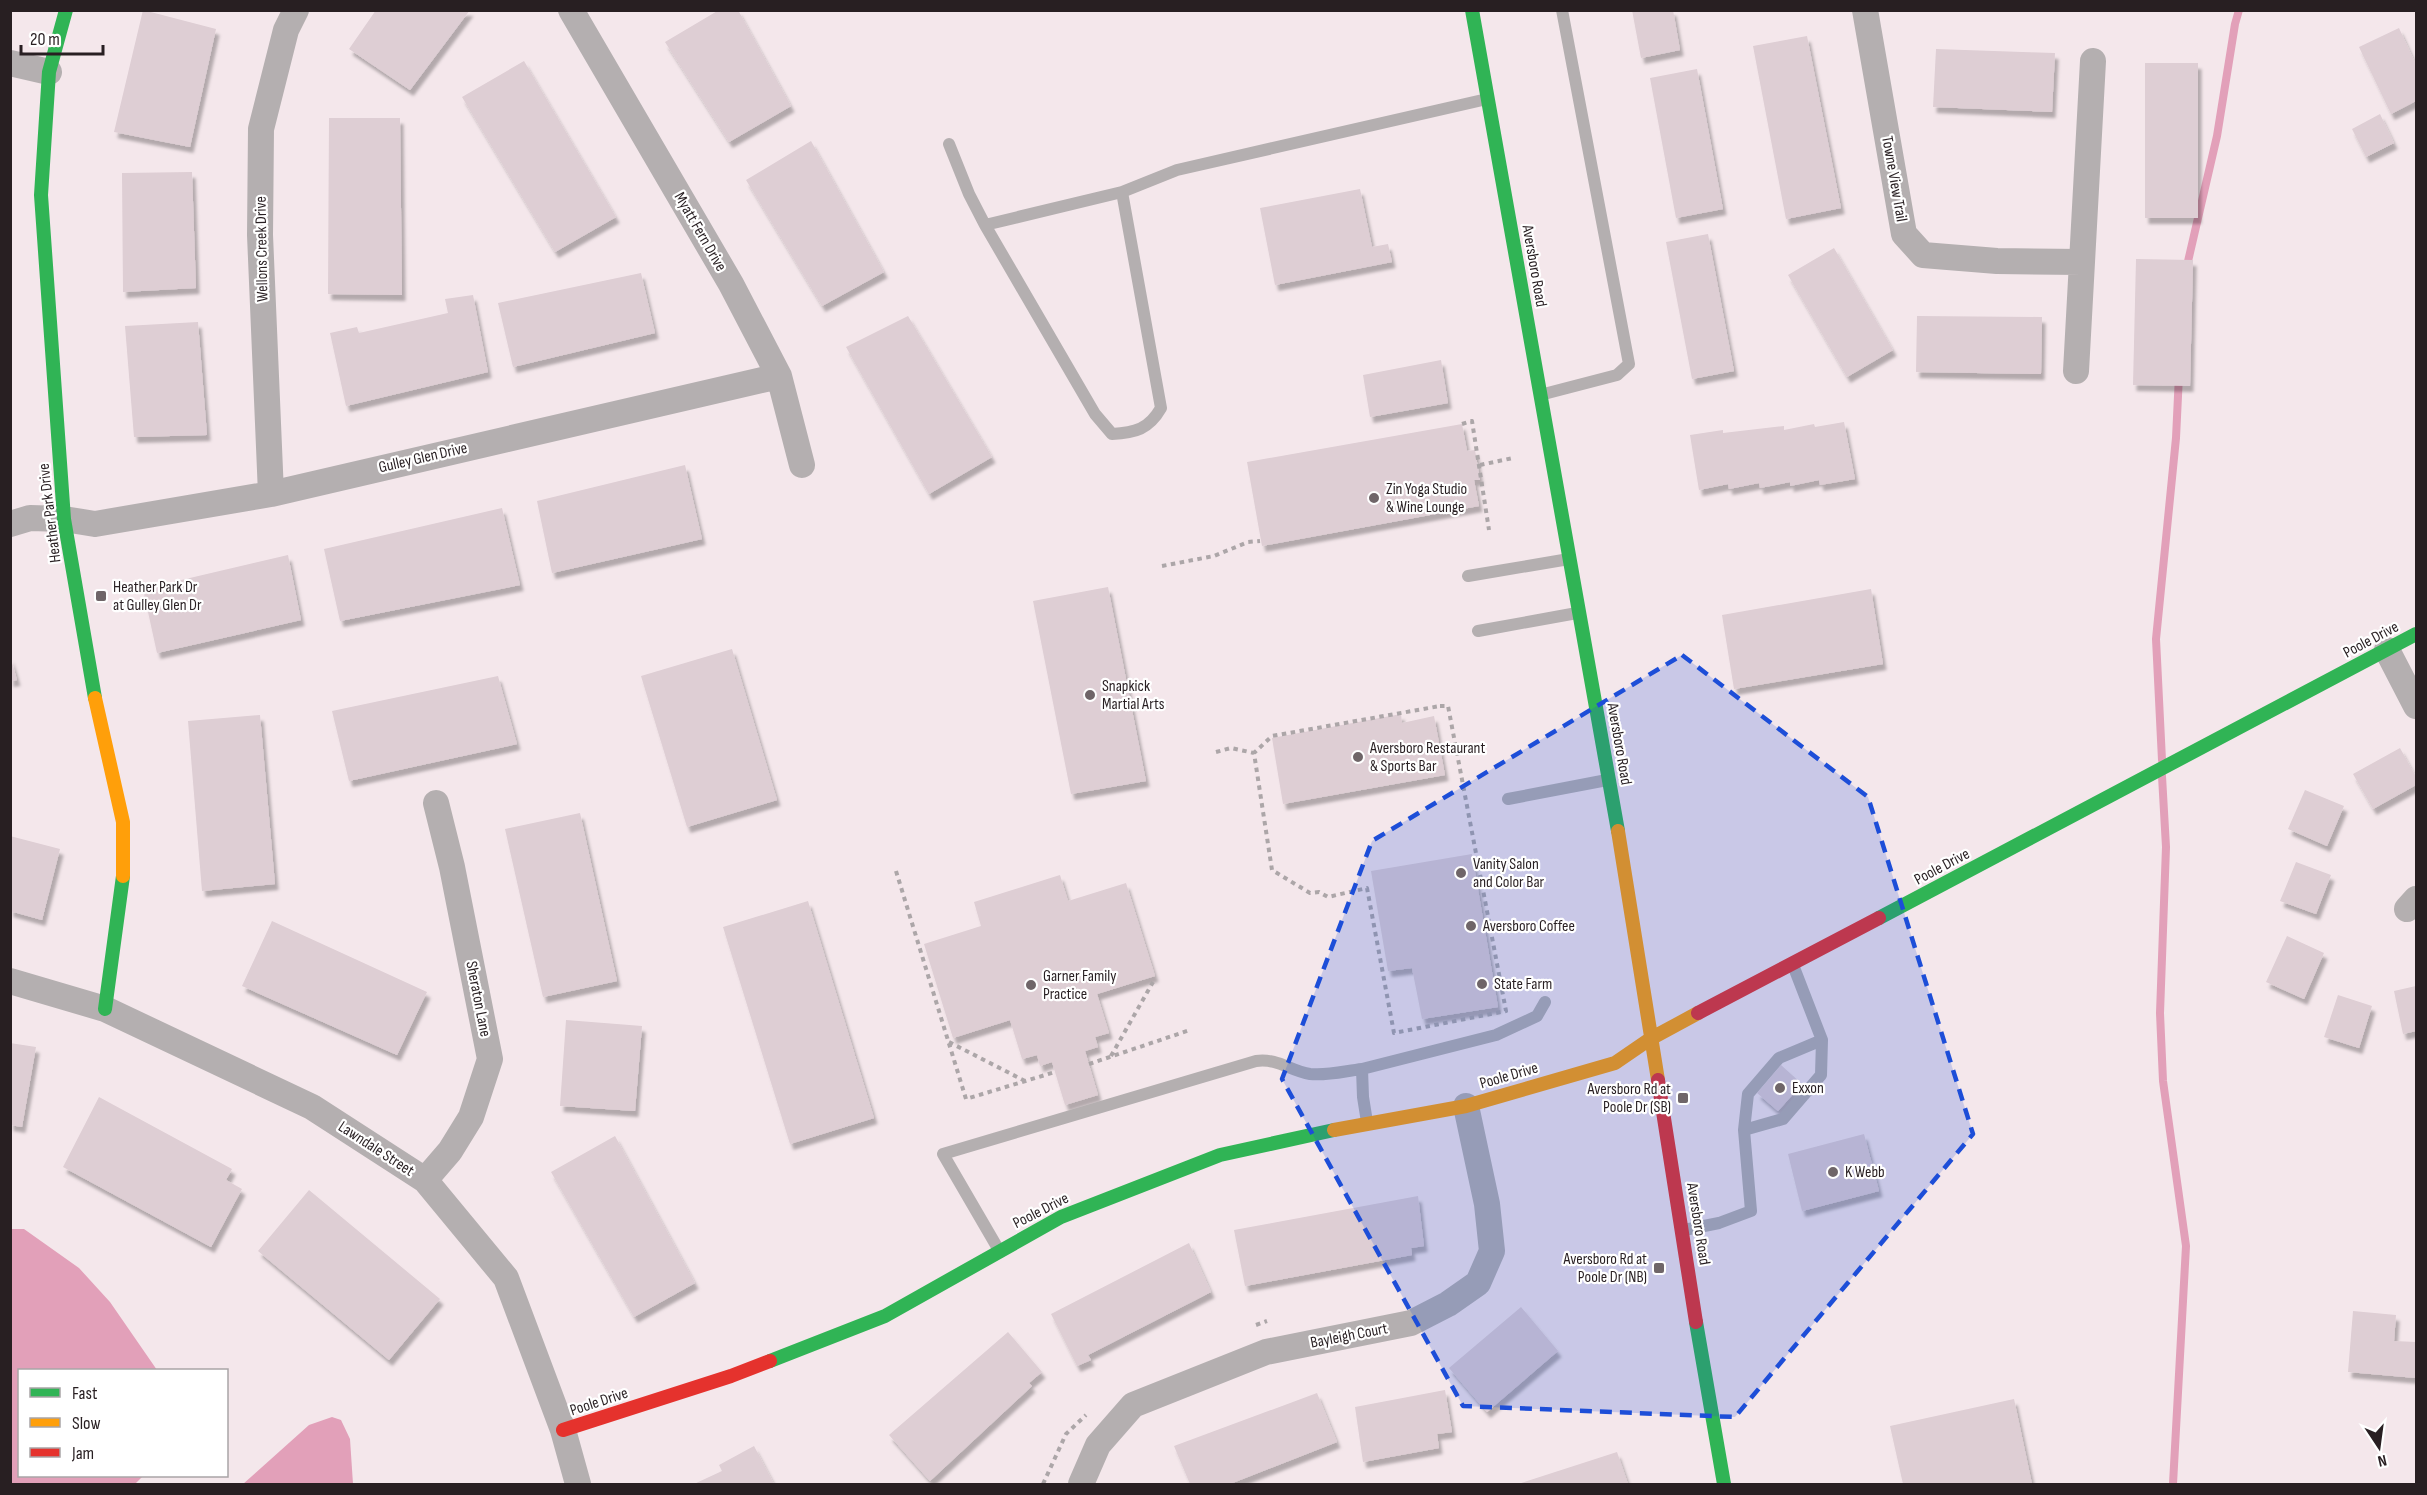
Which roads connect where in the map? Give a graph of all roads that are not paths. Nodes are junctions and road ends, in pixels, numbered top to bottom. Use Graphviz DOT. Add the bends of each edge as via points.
graph roads {
  1 [pos="66,10"];
  2 [pos="296,10"];
  3 [pos="571,10"];
  4 [pos="1472,10"];
  5 [pos="1562,10"];
  6 [pos="1865,10"];
  7 [pos="2093,61"];
  8 [pos="10,63"];
  9 [pos="49,72"];
  10 [pos="1488,99"];
  11 [pos="949,144"];
  12 [pos="1122,192"];
  13 [pos="985,225"];
  14 [pos="2082,262"];
  15 [pos="2076,371"];
  16 [pos="779,376"];
  17 [pos="1539,395"];
  18 [pos="802,465"];
  19 [pos="271,494"];
  20 [pos="64,519"];
  21 [pos="10,524"];
  22 [pos="1570,558"];
  23 [pos="1468,576"];
  24 [pos="1579,613"];
  25 [pos="1478,631"];
  26 [pos="2416,634"];
  27 [pos="2386,650"];
  28 [pos="2416,706"];
  29 [pos="1609,780"];
  30 [pos="1508,799"];
  31 [pos="436,803"];
  32 [pos="1792,965"];
  33 [pos="10,981"];
  34 [pos="1545,1002"];
  35 [pos="105,1009"];
  36 [pos="1650,1039"];
  37 [pos="1822,1040"];
  38 [pos="1362,1069"];
  39 [pos="1466,1106"];
  40 [pos="1367,1123"];
  41 [pos="1744,1130"];
  42 [pos="425,1180"];
  43 [pos="1683,1230"];
  44 [pos="1000,1251"];
  45 [pos="563,1430"];
  46 [pos="578,1485"];
  47 [pos="1081,1485"];
  48 [pos="1724,1485"];
  1 -- 9 [label="street, Heather Park Drive"];
  2 -- 19 [label="street, Wellons Creek Drive" via="286,30 261,129 260,235"];
  3 -- 16 [label="street, Myatt Fern Drive" via="731,284"];
  4 -- 10 [label="street, Aversboro Road"];
  5 -- 17 [label="lane" via="1629,364 1617,375"];
  6 -- 14 [label="street, Towne View Trail" via="1904,234 1923,255"];
  7 -- 14 [label="street"];
  8 -- 9 [label="street"];
  9 -- 20 [label="street, Heather Park Drive" via="41,195"];
  10 -- 12 [label="lane" via="1177,170"];
  10 -- 17 [label="street, Aversboro Road"];
  11 -- 13 [label="lane"];
  12 -- 13 [label="lane"];
  12 -- 13 [label="lane" via="1161,408 1154,422 1129,433 1112,434 1095,414"];
  14 -- 15 [label="street"];
  16 -- 18 [label="street, Myatt Fern Drive"];
  16 -- 19 [label="street, Gulley Glen Drive"];
  17 -- 22 [label="street, Aversboro Road"];
  19 -- 20 [label="street, Gulley Glen Drive" via="95,524"];
  20 -- 21 [label="street, Gulley Glen Drive" via="30,518"];
  20 -- 35 [label="street, Heather Park Drive" via="123,822 123,887"];
  22 -- 23 [label="lane"];
  22 -- 24 [label="street, Aversboro Road"];
  24 -- 25 [label="lane"];
  24 -- 29 [label="street, Aversboro Road"];
  26 -- 27 [label="street, Poole Drive"];
  27 -- 28 [label="street"];
  27 -- 32 [label="street, Poole Drive"];
  29 -- 30 [label="lane"];
  29 -- 36 [label="street, Aversboro Road"];
  31 -- 42 [label="street, Sheraton Lane" via="490,1059 471,1117 450,1151"];
  32 -- 36 [label="street, Poole Drive"];
  32 -- 37 [label="lane"];
  33 -- 35 [label="street, Lawndale Street"];
  34 -- 38 [label="lane" via="1537,1016 1496,1035"];
  35 -- 42 [label="street, Lawndale Street" via="312,1107"];
  36 -- 39 [label="street, Poole Drive" via="1615,1063"];
  36 -- 43 [label="street, Aversboro Road"];
  37 -- 41 [label="lane" via="1779,1058 1771,1067 1748,1094"];
  37 -- 41 [label="lane" via="1821,1076 1783,1119"];
  38 -- 40 [label="lane"];
  38 -- 44 [label="lane" via="1308,1074 1270,1059 1256,1061 943,1154"];
  39 -- 40 [label="street, Poole Drive"];
  39 -- 47 [label="street, Bayleigh Court" via="1487,1203 1491,1251 1478,1283 1411,1323 1266,1352 1133,1405 1098,1445"];
  40 -- 44 [label="street, Poole Drive" via="1220,1155 1061,1217"];
  41 -- 43 [label="lane" via="1751,1211"];
  42 -- 45 [label="street, Lawndale Street" via="506,1278"];
  43 -- 48 [label="street, Aversboro Road"];
  44 -- 45 [label="street, Poole Drive" via="885,1316 731,1376"];
  45 -- 46 [label="street, Lawndale Street"];
}
